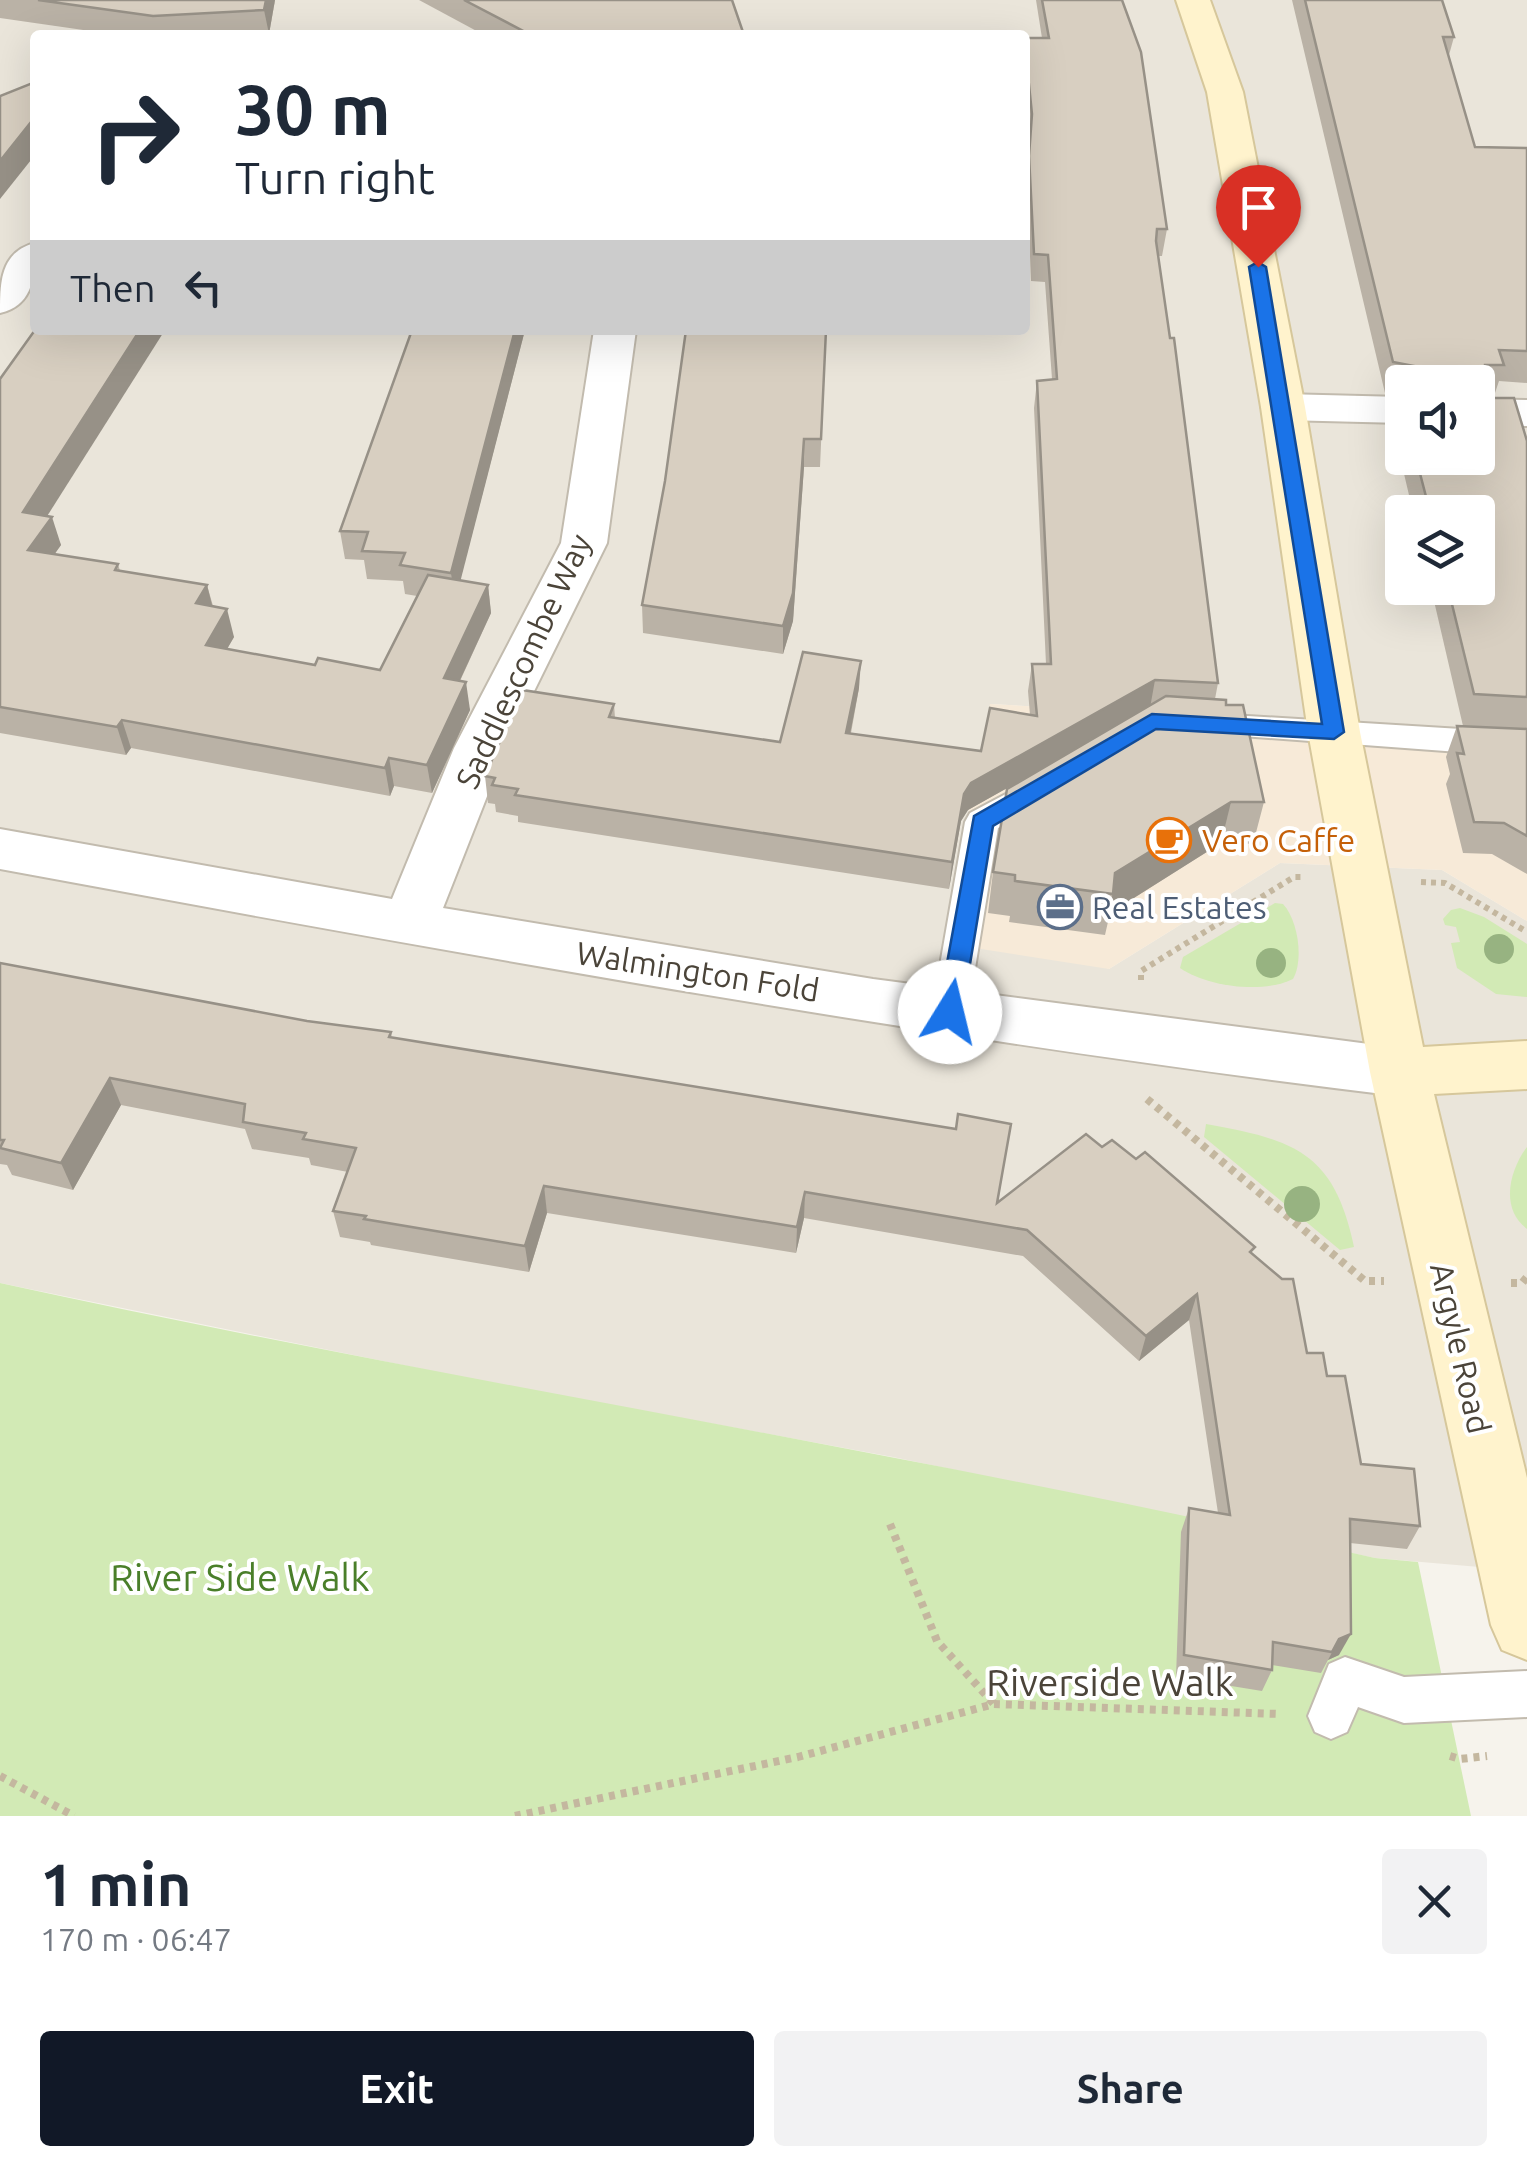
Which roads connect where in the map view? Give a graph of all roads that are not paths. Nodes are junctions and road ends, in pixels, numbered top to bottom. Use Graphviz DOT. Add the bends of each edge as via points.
graph roads {
  1 [pos="1193,0"];
  2 [pos="30,261"];
  3 [pos="0,301"];
  4 [pos="614,335"];
  5 [pos="1284,407"];
  6 [pos="1385,410"];
  7 [pos="1495,412"];
  8 [pos="1527,413"];
  9 [pos="1170,723"];
  10 [pos="1334,732"];
  11 [pos="1527,745"];
  12 [pos="1067,772"];
  13 [pos="0,849"];
  14 [pos="409,924"];
  15 [pos="950,1012"];
  16 [pos="1527,1065"];
  17 [pos="1399,1072"];
  18 [pos="1527,1625"];
  19 [pos="1527,1694"];
  20 [pos="1331,1716"];
  1 -- 5 [label="street, Argyle Road" via="1225,92"];
  2 -- 3 [label="street"];
  4 -- 14 [label="street, Saddlescombe Way" via="584,544 480,748"];
  5 -- 6 [label="street"];
  5 -- 10 [label="street, Argyle Road"];
  7 -- 8 [label="street"];
  9 -- 10 [label="lane"];
  10 -- 11 [label="lane"];
  10 -- 17 [label="street, Argyle Road"];
  12 -- 15 [label="lane" via="982,822"];
  13 -- 14 [label="street, Walmington Fold"];
  14 -- 15 [label="street, Walmington Fold"];
  15 -- 17 [label="street, Walmington Fold"];
  16 -- 17 [label="street"];
  17 -- 18 [label="street, Argyle Road"];
  19 -- 20 [label="lane" via="1404,1700 1344,1680"];
}
